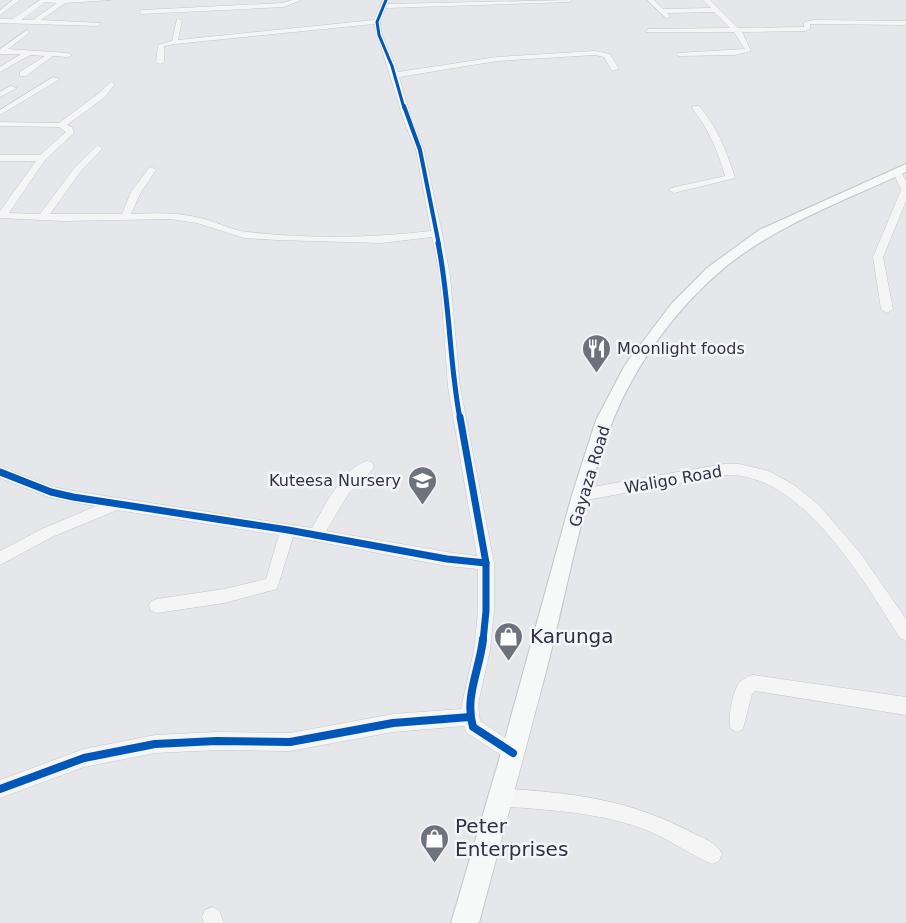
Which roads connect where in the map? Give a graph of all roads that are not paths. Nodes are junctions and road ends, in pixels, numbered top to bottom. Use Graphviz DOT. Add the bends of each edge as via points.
graph roads {
  1 [pos="17,0"];
  2 [pos="44,0"];
  3 [pos="108,0"];
  4 [pos="298,0"];
  5 [pos="569,0"];
  6 [pos="650,0"];
  7 [pos="706,0"];
  8 [pos="63,1"];
  9 [pos="385,3"];
  10 [pos="717,10"];
  11 [pos="663,11"];
  12 [pos="142,12"];
  13 [pos="0,13"];
  14 [pos="179,20"];
  15 [pos="0,21"];
  16 [pos="14,22"];
  17 [pos="35,22"];
  18 [pos="377,22"];
  19 [pos="906,23"];
  20 [pos="99,24"];
  21 [pos="682,30"];
  22 [pos="736,30"];
  23 [pos="648,31"];
  24 [pos="27,32"];
  25 [pos="175,42"];
  26 [pos="0,51"];
  27 [pos="28,53"];
  28 [pos="52,54"];
  29 [pos="679,54"];
  30 [pos="68,55"];
  31 [pos="160,62"];
  32 [pos="615,69"];
  33 [pos="0,70"];
  34 [pos="23,74"];
  35 [pos="395,75"];
  36 [pos="56,79"];
  37 [pos="111,84"];
  38 [pos="14,88"];
  39 [pos="0,95"];
  40 [pos="696,108"];
  41 [pos="0,113"];
  42 [pos="0,124"];
  43 [pos="61,125"];
  44 [pos="98,148"];
  45 [pos="0,158"];
  46 [pos="42,159"];
  47 [pos="152,170"];
  48 [pos="901,170"];
  49 [pos="674,190"];
  50 [pos="1,215"];
  51 [pos="43,217"];
  52 [pos="125,217"];
  53 [pos="437,233"];
  54 [pos="886,309"];
  55 [pos="367,466"];
  56 [pos="0,472"];
  57 [pos="581,495"];
  58 [pos="118,504"];
  59 [pos="288,530"];
  60 [pos="316,535"];
  61 [pos="0,558"];
  62 [pos="486,562"];
  63 [pos="158,606"];
  64 [pos="906,633"];
  65 [pos="906,706"];
  66 [pos="470,717"];
  67 [pos="737,723"];
  68 [pos="513,753"];
  69 [pos="0,789"];
  70 [pos="499,796"];
  71 [pos="711,854"];
  72 [pos="465,923"];
  1 -- 13 [label="street"];
  2 -- 8 [label="street"];
  2 -- 16 [label="street"];
  3 -- 8 [label="street"];
  4 -- 12 [label="street" via="284,5"];
  5 -- 9 [label="street"];
  6 -- 11 [label="street"];
  7 -- 10 [label="street"];
  8 -- 17 [label="street"];
  9 -- 18 [label="street"];
  10 -- 11 [label="street"];
  10 -- 22 [label="street"];
  11 -- 21 [label="street"];
  14 -- 25 [label="street"];
  15 -- 16 [label="street"];
  16 -- 17 [label="street"];
  17 -- 20 [label="street"];
  18 -- 25 [label="street"];
  18 -- 35 [label="street"];
  19 -- 22 [label="street" via="814,22 806,23 808,28"];
  21 -- 22 [label="street"];
  21 -- 23 [label="street"];
  22 -- 29 [label="street" via="749,50"];
  24 -- 26 [label="street"];
  25 -- 31 [label="street" via="161,45"];
  26 -- 27 [label="street"];
  27 -- 28 [label="street"];
  27 -- 33 [label="street"];
  28 -- 30 [label="street"];
  28 -- 34 [label="street"];
  32 -- 35 [label="street" via="608,56 595,53 497,59"];
  35 -- 53 [label="street" via="420,150"];
  36 -- 41 [label="street"];
  37 -- 43 [label="street"];
  38 -- 39 [label="street"];
  40 -- 49 [label="street" via="705,117 723,154 730,178"];
  42 -- 43 [label="street"];
  43 -- 46 [label="street" via="70,133"];
  44 -- 51 [label="street"];
  45 -- 46 [label="street"];
  46 -- 50 [label="street"];
  47 -- 52 [label="street"];
  48 -- 54 [label="street" via="906,190 878,257"];
  48 -- 57 [label="main road, Gayaza Road" via="764,233 712,271 677,306 633,365 605,420"];
  50 -- 51 [label="street"];
  51 -- 52 [label="street"];
  52 -- 53 [label="street" via="200,220 244,235 277,237 381,240"];
  53 -- 62 [label="street" via="446,276 459,423"];
  55 -- 60 [label="street" via="338,495"];
  56 -- 58 [label="street" via="51,492"];
  57 -- 64 [label="street, Waligo Road" via="722,469 752,470 770,477 794,492 845,545"];
  57 -- 68 [label="main road, Gayaza Road"];
  58 -- 59 [label="street"];
  58 -- 61 [label="street" via="47,533"];
  59 -- 60 [label="street"];
  59 -- 63 [label="street" via="272,584"];
  60 -- 62 [label="street" via="447,559"];
  62 -- 66 [label="street" via="482,650 469,704"];
  65 -- 67 [label="street" via="753,683 744,689"];
  66 -- 68 [label="street" via="473,727"];
  66 -- 69 [label="street" via="393,723 290,742 155,744 84,758"];
  68 -- 70 [label="main road, Gayaza Road"];
  70 -- 71 [label="street" via="631,816"];
  70 -- 72 [label="main road, Gayaza Road"];
}
